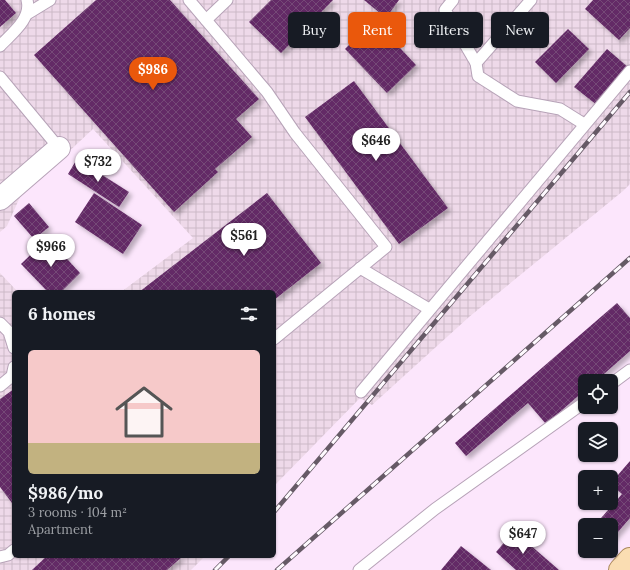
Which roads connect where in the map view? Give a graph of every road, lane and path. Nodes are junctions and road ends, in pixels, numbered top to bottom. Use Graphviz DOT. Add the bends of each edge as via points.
graph roads {
  1 [pos="27,0"];
  2 [pos="50,0"];
  3 [pos="189,0"];
  4 [pos="227,0"];
  5 [pos="531,0"];
  6 [pos="450,1"];
  7 [pos="27,14"];
  8 [pos="206,20"];
  9 [pos="0,46"];
  10 [pos="476,63"];
  11 [pos="630,71"];
  12 [pos="0,77"];
  13 [pos="584,124"];
  14 [pos="59,148"];
  15 [pos="0,199"];
  16 [pos="360,268"];
  17 [pos="429,309"];
  18 [pos="0,323"];
  19 [pos="276,337"];
  20 [pos="12,342"];
  21 [pos="630,370"];
  22 [pos="12,376"];
  23 [pos="618,379"];
  24 [pos="0,386"];
  25 [pos="361,392"];
  26 [pos="578,407"];
  27 [pos="12,552"];
  28 [pos="0,557"];
  29 [pos="630,559"];
  30 [pos="359,570"];
  31 [pos="620,570"];
  1 -- 7 [label="lane"];
  2 -- 7 [label="lane"];
  3 -- 8 [label="lane"];
  4 -- 8 [label="lane"];
  5 -- 10 [label="lane"];
  6 -- 10 [label="lane" via="445,10"];
  7 -- 9 [label="lane"];
  8 -- 16 [label="lane" via="267,92 295,133 386,247"];
  10 -- 13 [label="lane" via="478,76 517,101 560,109"];
  11 -- 13 [label="lane"];
  12 -- 14 [label="lane"];
  13 -- 17 [label="lane"];
  14 -- 15 [label="street"];
  16 -- 17 [label="lane"];
  16 -- 19 [label="lane"];
  17 -- 25 [label="lane"];
  18 -- 20 [label="lane" via="9,332"];
  21 -- 23 [label="lane"];
  22 -- 24 [label="lane"];
  26 -- 30 [label="lane" via="435,509"];
  27 -- 28 [label="lane"];
  29 -- 31 [label="main road"];
}
